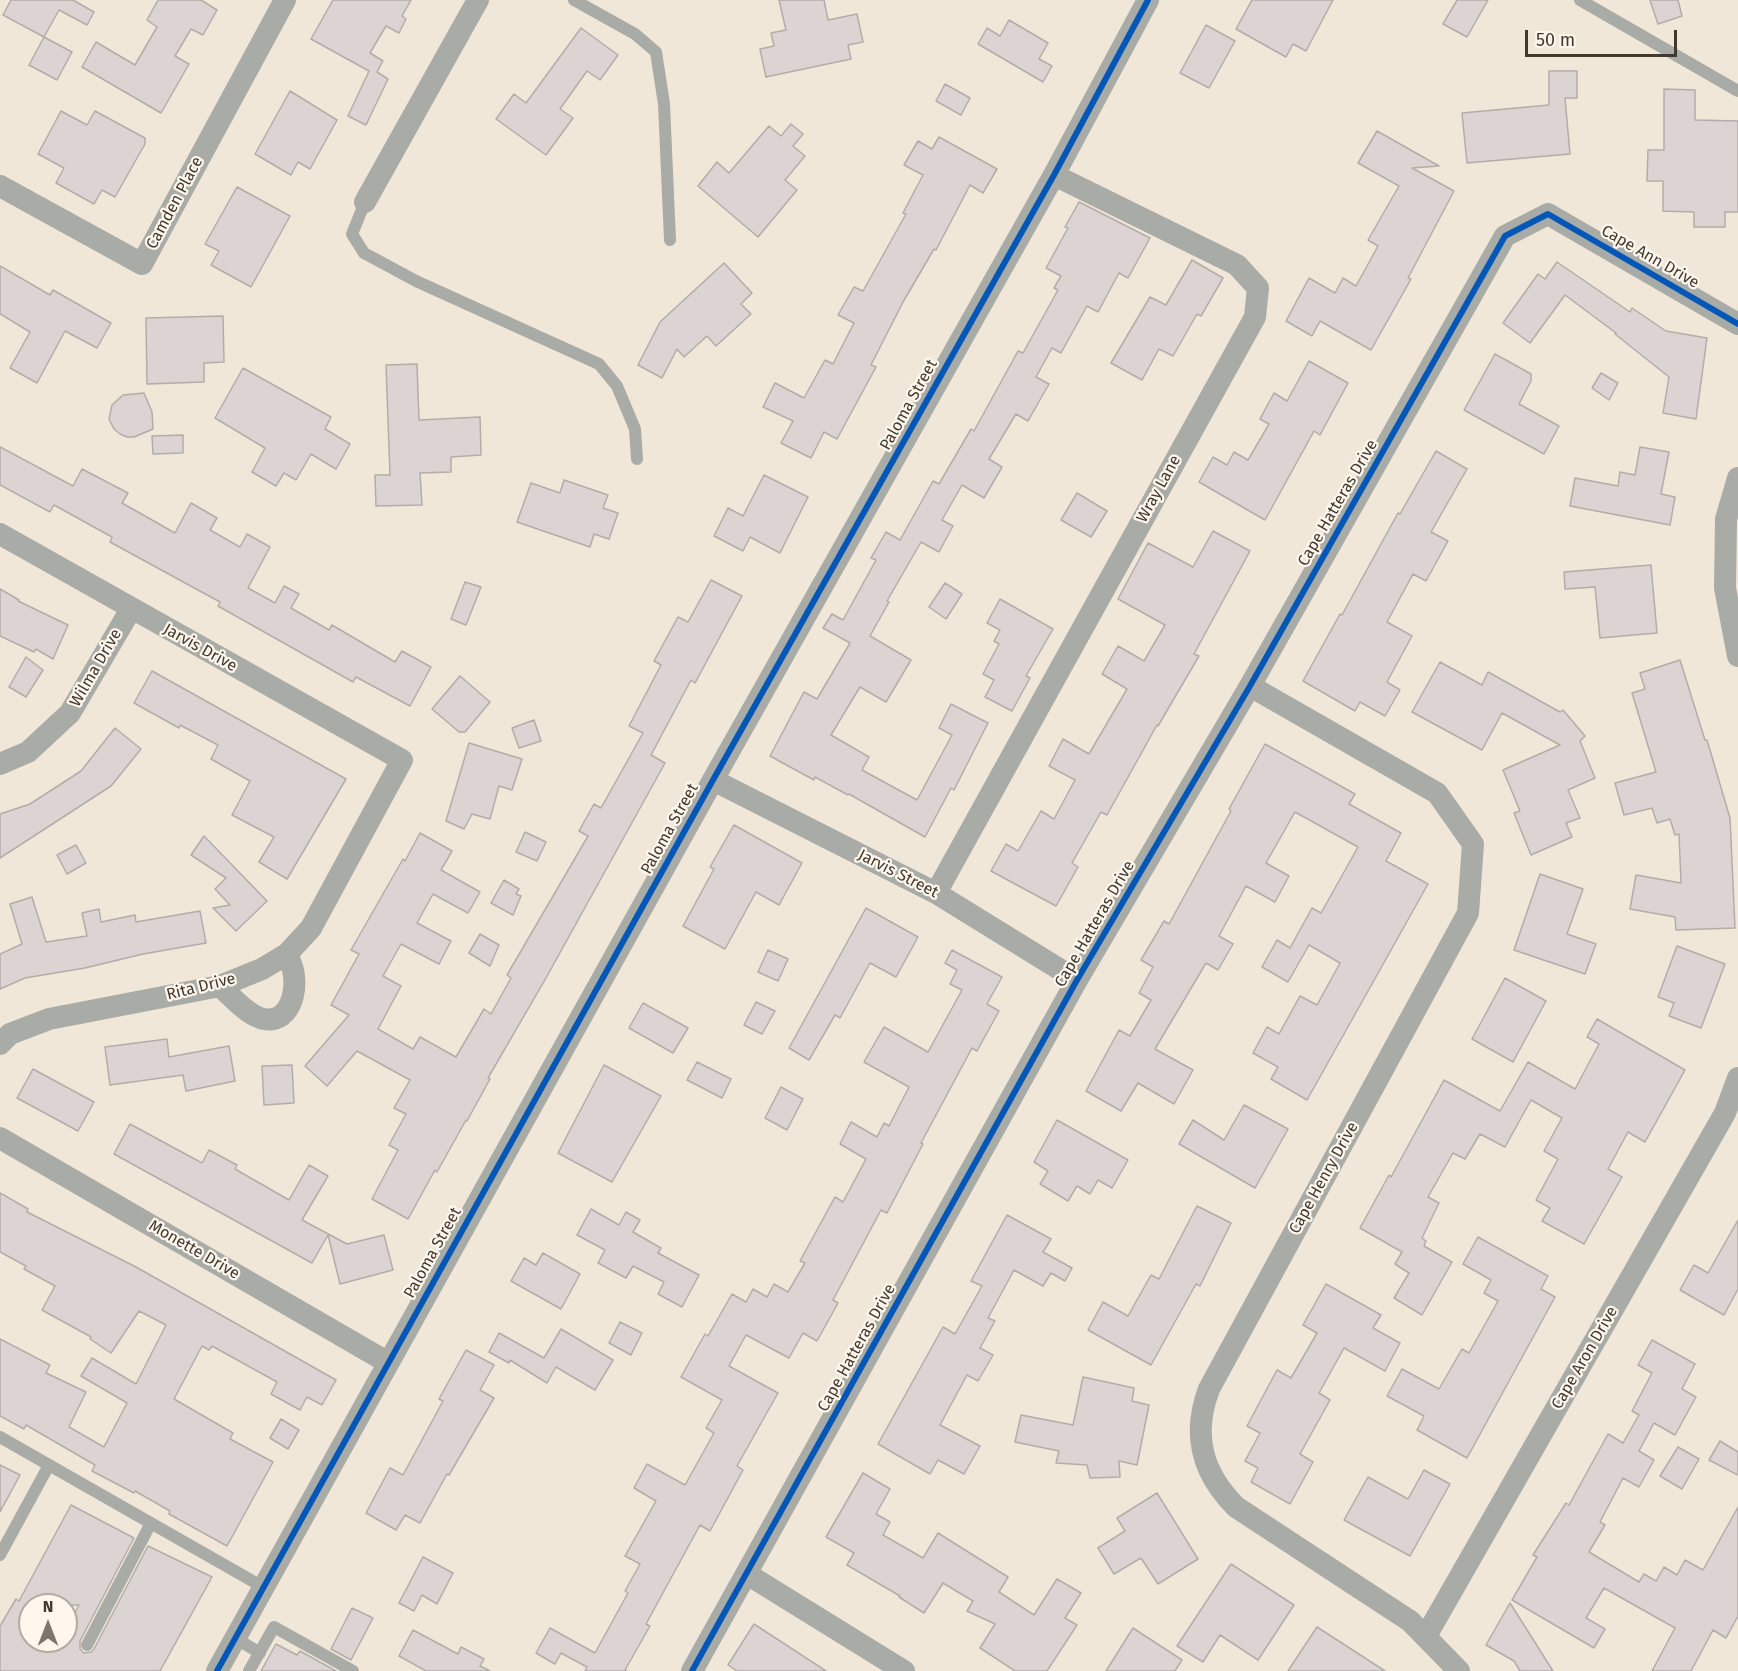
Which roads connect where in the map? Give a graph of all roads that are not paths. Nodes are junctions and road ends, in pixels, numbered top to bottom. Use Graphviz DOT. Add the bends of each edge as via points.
graph roads {
  1 [pos="285,0"];
  2 [pos="478,0"];
  3 [pos="574,0"];
  4 [pos="1148,0"];
  5 [pos="1580,0"];
  6 [pos="1738,91"];
  7 [pos="1054,174"];
  8 [pos="0,186"];
  9 [pos="365,202"];
  10 [pos="1548,214"];
  11 [pos="670,240"];
  12 [pos="1738,324"];
  13 [pos="637,459"];
  14 [pos="1738,478"];
  15 [pos="0,534"];
  16 [pos="131,609"];
  17 [pos="1738,656"];
  18 [pos="1250,686"];
  19 [pos="402,760"];
  20 [pos="0,764"];
  21 [pos="712,780"];
  22 [pos="936,893"];
  23 [pos="288,954"];
  24 [pos="1077,980"];
  25 [pos="220,986"];
  26 [pos="0,1044"];
  27 [pos="1738,1078"];
  28 [pos="0,1138"];
  29 [pos="387,1362"];
  30 [pos="0,1437"];
  31 [pos="49,1465"];
  32 [pos="151,1523"];
  33 [pos="0,1555"];
  34 [pos="747,1574"];
  35 [pos="263,1587"];
  36 [pos="1426,1636"];
  37 [pos="235,1638"];
  38 [pos="87,1645"];
  39 [pos="260,1653"];
  40 [pos="217,1671"];
  41 [pos="249,1671"];
  42 [pos="353,1671"];
  43 [pos="692,1671"];
  44 [pos="904,1671"];
  45 [pos="1459,1671"];
  1 -- 8 [label="street, Camden Place" via="142,264"];
  2 -- 9 [label="street"];
  3 -- 11 [label="lane" via="635,34 656,52 664,104"];
  4 -- 7 [label="street, Paloma Street"];
  5 -- 6 [label="lane"];
  7 -- 21 [label="street, Paloma Street"];
  7 -- 22 [label="street, Wray Lane" via="1237,265 1258,288 1255,318"];
  9 -- 13 [label="lane" via="352,234 364,253 416,282 599,364 617,386 635,429"];
  10 -- 12 [label="street, Cape Ann Drive"];
  10 -- 18 [label="street, Cape Hatteras Drive" via="1505,236"];
  14 -- 17 [label="street" via="1726,519 1725,588"];
  15 -- 16 [label="street, Jarvis Drive"];
  16 -- 19 [label="street, Jarvis Drive"];
  16 -- 20 [label="street, Wilma Drive" via="70,713 28,752"];
  18 -- 24 [label="street, Cape Hatteras Drive"];
  18 -- 36 [label="street, Cape Henry Drive" via="1437,793 1473,844 1468,913 1209,1389 1200,1431 1209,1472 1236,1507 1410,1621"];
  19 -- 23 [label="street, Rita Drive" via="310,928"];
  21 -- 22 [label="street, Jarvis Street"];
  21 -- 29 [label="street, Paloma Street"];
  22 -- 24 [label="street, Jarvis Street"];
  23 -- 25 [label="street, Rita Drive"];
  23 -- 25 [label="street" via="294,976 293,1001 283,1016 270,1021 252,1015"];
  24 -- 34 [label="street, Cape Hatteras Drive"];
  25 -- 26 [label="street, Rita Drive" via="49,1019 10,1034"];
  27 -- 36 [label="street, Cape Aron Drive" via="1725,1113"];
  28 -- 29 [label="street, Monette Drive"];
  29 -- 35 [label="street, Paloma Street"];
  30 -- 31 [label="lane"];
  31 -- 32 [label="lane"];
  31 -- 33 [label="lane"];
  32 -- 35 [label="lane"];
  32 -- 38 [label="lane"];
  34 -- 43 [label="street, Cape Hatteras Drive"];
  34 -- 44 [label="street"];
  35 -- 37 [label="street, Paloma Street"];
  36 -- 45 [label="street, Cape Henry Drive"];
  37 -- 39 [label="lane"];
  37 -- 40 [label="street, Paloma Street"];
  39 -- 41 [label="lane"];
  39 -- 42 [label="lane" via="274,1627"];
}
